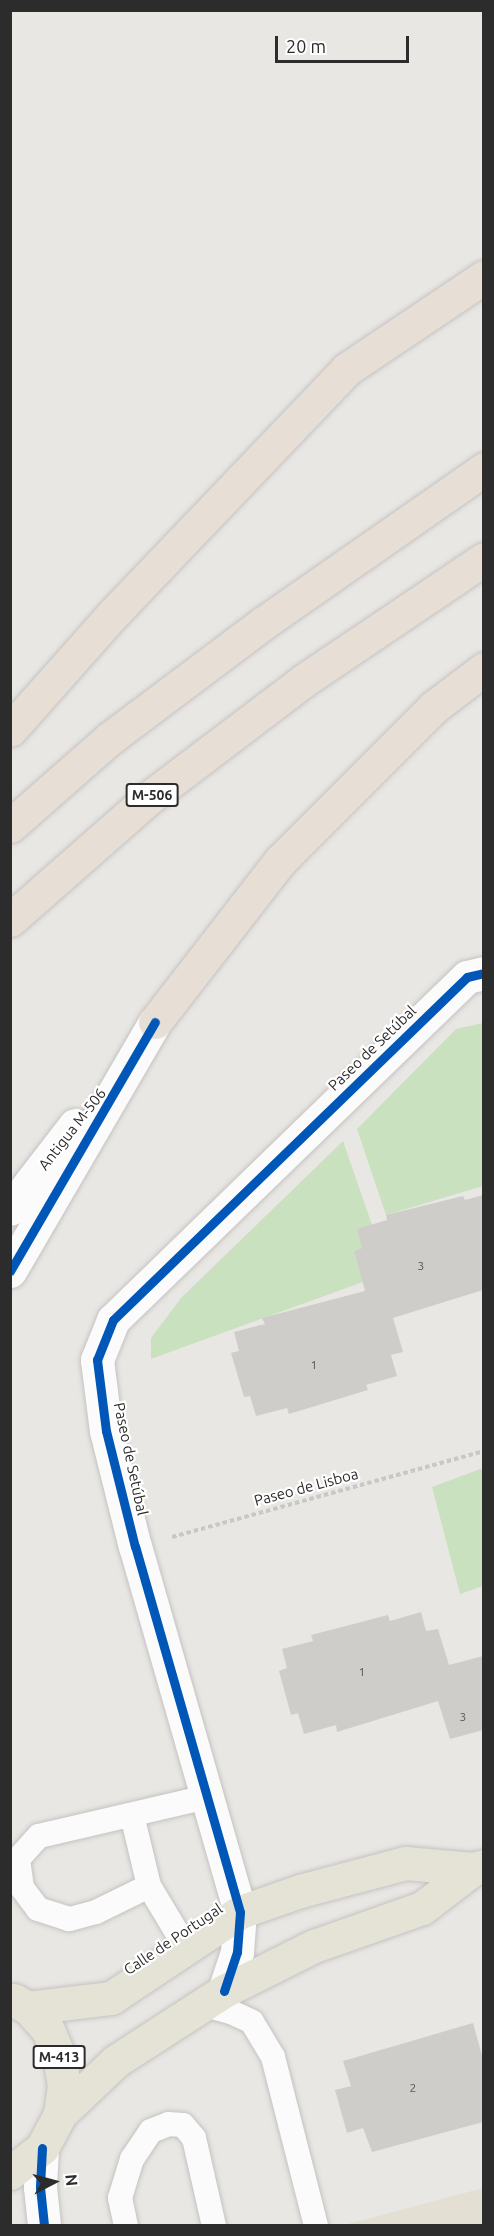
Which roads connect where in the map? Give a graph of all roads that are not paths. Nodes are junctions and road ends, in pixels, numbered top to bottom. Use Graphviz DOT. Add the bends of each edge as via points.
graph roads {
  1 [pos="483,277"];
  2 [pos="483,469"];
  3 [pos="483,559"];
  4 [pos="483,669"];
  5 [pos="10,730"];
  6 [pos="10,825"];
  7 [pos="10,920"];
  8 [pos="483,973"];
  9 [pos="155,1022"];
  10 [pos="10,1209"];
  11 [pos="10,1272"];
  12 [pos="206,1797"];
  13 [pos="132,1815"];
  14 [pos="478,1867"];
  15 [pos="149,1886"];
  16 [pos="240,1912"];
  17 [pos="186,1946"];
  18 [pos="214,1998"];
  19 [pos="19,2003"];
  20 [pos="60,2114"];
  21 [pos="42,2148"];
  22 [pos="10,2173"];
  23 [pos="44,2226"];
  24 [pos="126,2226"];
  25 [pos="214,2226"];
  26 [pos="316,2226"];
  1 -- 5 [label="highway" via="347,369 114,613"];
  2 -- 6 [label="highway" via="262,624 109,739"];
  3 -- 7 [label="highway, M-506" via="303,681 149,798"];
  4 -- 9 [label="highway" via="434,707 280,861"];
  8 -- 12 [label="street, Paseo de Setúbal" via="467,977 113,1320 97,1360 106,1431"];
  9 -- 10 [label="street, Antigua M-506"];
  9 -- 11 [label="street"];
  12 -- 13 [label="lane"];
  12 -- 16 [label="street, Paseo de Setúbal"];
  13 -- 15 [label="lane"];
  13 -- 15 [label="lane" via="39,1836 18,1859 22,1888 38,1909 69,1919 96,1912"];
  14 -- 16 [label="main road, Calle de Portugal" via="405,1863 300,1891"];
  14 -- 18 [label="main road, Calle de Portugal" via="422,1908 314,1947"];
  15 -- 17 [label="lane"];
  16 -- 17 [label="main road, Calle de Portugal"];
  16 -- 18 [label="street, Paseo de Setúbal" via="237,1952"];
  17 -- 19 [label="main road, Calle de Portugal" via="111,1998"];
  18 -- 20 [label="main road, Calle de Portugal" via="116,2061"];
  18 -- 26 [label="lane" via="252,2022 273,2057"];
  19 -- 20 [label="main road, M-413" via="48,2030 59,2056 64,2086"];
  20 -- 21 [label="main road, M-413"];
  21 -- 22 [label="main road, M-413"];
  21 -- 23 [label="street"];
  24 -- 25 [label="lane" via="120,2198 132,2159 151,2131 168,2124 183,2125 194,2138"];
}
